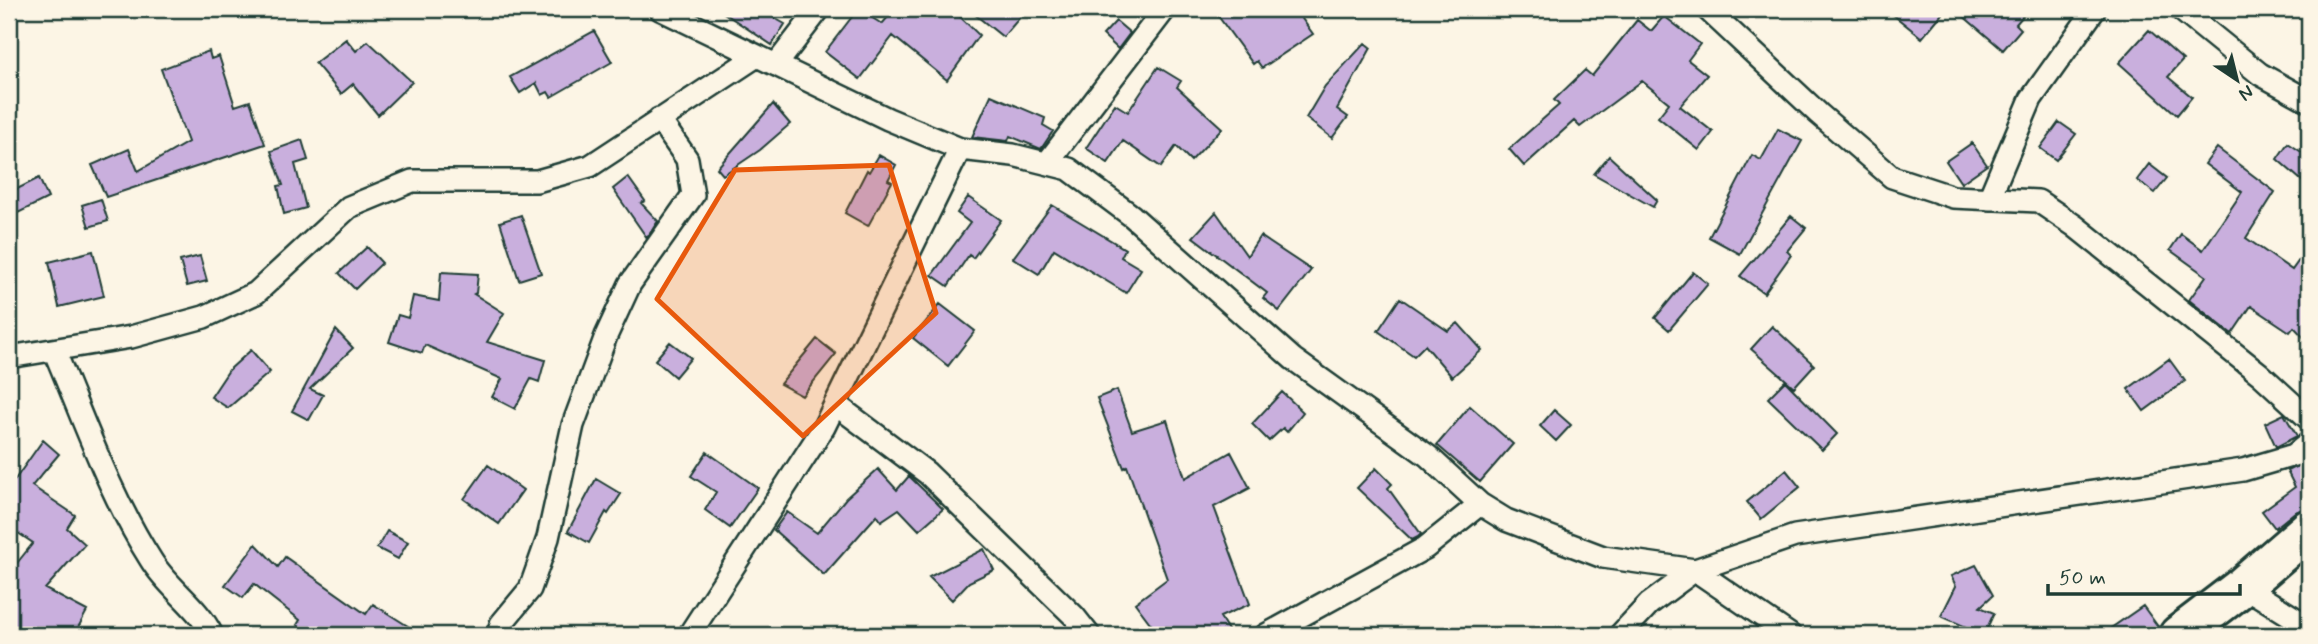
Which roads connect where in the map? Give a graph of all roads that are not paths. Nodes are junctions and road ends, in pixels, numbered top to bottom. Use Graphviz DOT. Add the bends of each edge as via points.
graph roads {
  1 [pos="660,9"];
  2 [pos="819,9"];
  3 [pos="1707,9"];
  4 [pos="2095,9"];
  5 [pos="2180,9"];
  6 [pos="1161,10"];
  7 [pos="767,61"];
  8 [pos="2309,101"];
  9 [pos="659,119"];
  10 [pos="960,149"];
  11 [pos="1047,163"];
  12 [pos="1989,199"];
  13 [pos="54,350"];
  14 [pos="9,357"];
  15 [pos="835,404"];
  16 [pos="2309,419"];
  17 [pos="2309,443"];
  18 [pos="1480,504"];
  19 [pos="2309,528"];
  20 [pos="1695,569"];
  21 [pos="2243,586"];
  22 [pos="2309,627"];
  23 [pos="212,635"];
  24 [pos="498,635"];
  25 [pos="689,635"];
  26 [pos="1089,635"];
  27 [pos="1266,635"];
  28 [pos="1620,635"];
  29 [pos="1790,635"];
  30 [pos="2179,635"];
  1 -- 7 [label="street"];
  2 -- 7 [label="street"];
  3 -- 12 [label="street" via="1892,177 1953,197"];
  4 -- 12 [label="street" via="2031,99"];
  5 -- 8 [label="street" via="2260,74"];
  6 -- 11 [label="street"];
  7 -- 9 [label="street"];
  7 -- 10 [label="street"];
  9 -- 13 [label="street" via="590,166 537,181 412,181 349,206 305,250 246,298 204,317 131,337"];
  9 -- 24 [label="street" via="687,159 693,195 630,284 606,336 573,425 548,538 530,589 501,624"];
  10 -- 11 [label="street"];
  10 -- 15 [label="street"];
  11 -- 18 [label="street" via="1069,169 1132,216 1293,359 1428,456"];
  12 -- 16 [label="street" via="2038,201 2066,219 2260,374"];
  13 -- 14 [label="street"];
  13 -- 23 [label="street" via="152,562"];
  15 -- 25 [label="street"];
  15 -- 26 [label="street" via="927,473"];
  17 -- 20 [label="street" via="2294,455 2243,470 1795,536"];
  18 -- 20 [label="street" via="1506,520 1603,557"];
  18 -- 27 [label="street" via="1425,548"];
  19 -- 21 [label="highway"];
  20 -- 28 [label="street" via="1649,604"];
  20 -- 29 [label="street"];
  21 -- 22 [label="street"];
  21 -- 30 [label="highway"];
}
